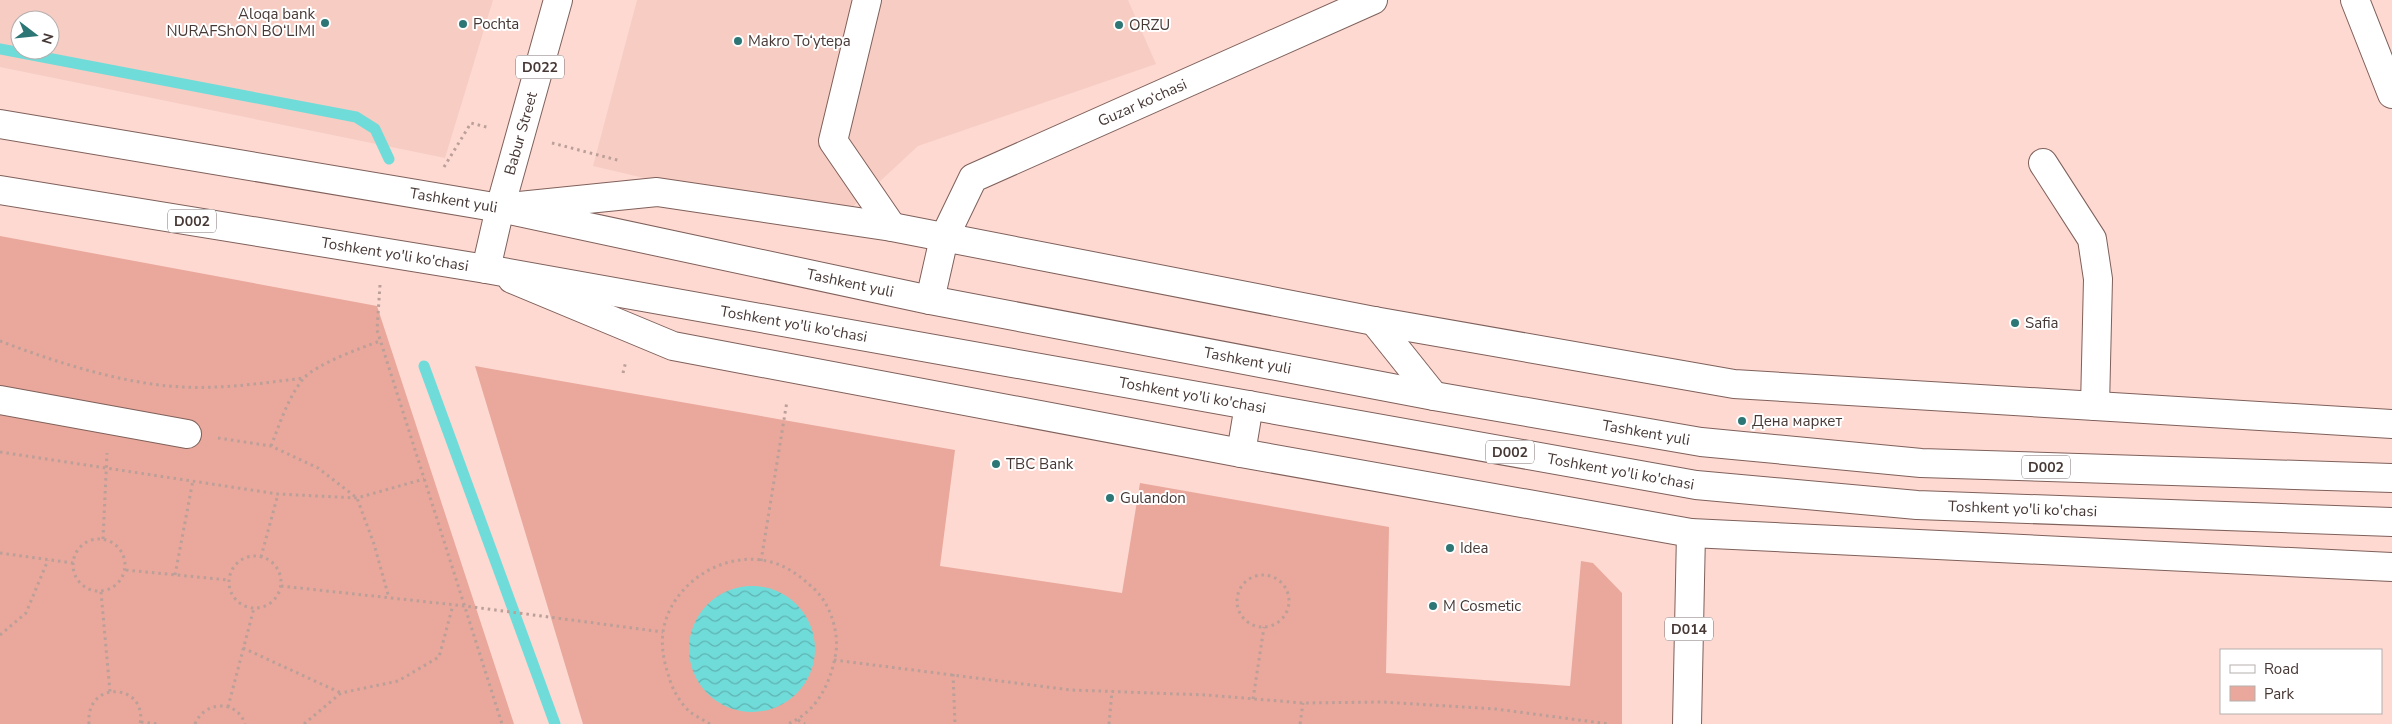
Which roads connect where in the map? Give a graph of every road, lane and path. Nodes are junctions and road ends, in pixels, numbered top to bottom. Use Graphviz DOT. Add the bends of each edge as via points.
graph roads {
  1 [pos="558,0"];
  2 [pos="867,0"];
  3 [pos="1374,0"];
  4 [pos="2355,0"];
  5 [pos="1321,10"];
  6 [pos="2392,94"];
  7 [pos="0,124"];
  8 [pos="2043,163"];
  9 [pos="0,190"];
  10 [pos="500,208"];
  11 [pos="892,227"];
  12 [pos="944,238"];
  13 [pos="384,252"];
  14 [pos="486,269"];
  15 [pos="930,300"];
  16 [pos="1374,321"];
  17 [pos="0,340"];
  18 [pos="380,341"];
  19 [pos="304,378"];
  20 [pos="1434,396"];
  21 [pos="0,400"];
  22 [pos="788,401"];
  23 [pos="1249,404"];
  24 [pos="2095,406"];
  25 [pos="109,420"];
  26 [pos="2392,424"];
  27 [pos="187,434"];
  28 [pos="271,446"];
  29 [pos="0,452"];
  30 [pos="1241,453"];
  31 [pos="106,466"];
  32 [pos="2392,478"];
  33 [pos="424,479"];
  34 [pos="193,480"];
  35 [pos="278,494"];
  36 [pos="357,498"];
  37 [pos="2392,522"];
  38 [pos="1692,533"];
  39 [pos="103,539"];
  40 [pos="0,554"];
  41 [pos="261,557"];
  42 [pos="48,560"];
  43 [pos="761,561"];
  44 [pos="73,563"];
  45 [pos="2392,567"];
  46 [pos="126,570"];
  47 [pos="175,575"];
  48 [pos="228,580"];
  49 [pos="281,586"];
  50 [pos="101,592"];
  51 [pos="389,598"];
  52 [pos="453,605"];
  53 [pos="464,606"];
  54 [pos="254,608"];
  55 [pos="1264,627"];
  56 [pos="663,632"];
  57 [pos="0,636"];
  58 [pos="244,648"];
  59 [pos="834,660"];
  60 [pos="953,674"];
  61 [pos="1112,691"];
  62 [pos="110,692"];
  63 [pos="341,693"];
  64 [pos="1253,699"];
  65 [pos="1303,703"];
  66 [pos="228,707"];
  67 [pos="798,720"];
  68 [pos="140,723"];
  69 [pos="90,724"];
  70 [pos="158,724"];
  71 [pos="195,724"];
  72 [pos="245,724"];
  73 [pos="304,724"];
  74 [pos="502,724"];
  75 [pos="710,724"];
  76 [pos="788,724"];
  77 [pos="805,724"];
  78 [pos="955,724"];
  79 [pos="1109,724"];
  80 [pos="1300,724"];
  81 [pos="1609,724"];
  82 [pos="1687,724"];
  1 -- 10 [label="main road, Babur Street / D022"];
  2 -- 11 [label="main road" via="833,140"];
  3 -- 5 [label="main road, Guzar ko‘chasi"];
  4 -- 6 [label="main road"];
  5 -- 12 [label="main road, Guzar ko‘chasi" via="973,178"];
  7 -- 10 [label="main road, Tashkent yuli / D002"];
  8 -- 24 [label="main road" via="2092,239 2098,279"];
  9 -- 13 [label="main road, Toshkent yo'li ko'chasi / D002"];
  10 -- 11 [label="main road" via="657,192"];
  10 -- 14 [label="main road, Babur Street / D022"];
  10 -- 15 [label="main road, Tashkent yuli / D002"];
  11 -- 12 [label="main road"];
  12 -- 15 [label="main road, Guzar ko‘chasi"];
  12 -- 16 [label="main road"];
  13 -- 14 [label="main road, Toshkent yo'li ko'chasi / D002"];
  13 -- 18 [label="path" via="377,330"];
  14 -- 23 [label="main road, Toshkent yo'li ko'chasi / D002"];
  14 -- 30 [label="main road" via="673,346"];
  15 -- 20 [label="main road, Tashkent yuli / D002"];
  16 -- 20 [label="main road"];
  16 -- 24 [label="main road" via="1734,384"];
  17 -- 19 [label="path" via="116,377 181,387 240,386"];
  18 -- 19 [label="path" via="342,355"];
  18 -- 33 [label="path"];
  19 -- 28 [label="path" via="288,404"];
  20 -- 32 [label="main road, D002" via="1701,442 1921,463"];
  21 -- 25 [label="main road"];
  22 -- 43 [label="path"];
  23 -- 30 [label="main road"];
  23 -- 37 [label="main road, Toshkent yo'li ko'chasi / D002" via="1696,485 1917,505"];
  24 -- 26 [label="main road"];
  25 -- 27 [label="main road"];
  25 -- 31 [label="path"];
  27 -- 28 [label="path"];
  28 -- 36 [label="path" via="318,468"];
  29 -- 31 [label="path"];
  30 -- 38 [label="main road"];
  31 -- 34 [label="path"];
  31 -- 39 [label="path"];
  33 -- 36 [label="path"];
  33 -- 53 [label="path"];
  34 -- 35 [label="path"];
  34 -- 47 [label="path"];
  35 -- 36 [label="path"];
  35 -- 41 [label="path"];
  36 -- 51 [label="path"];
  38 -- 45 [label="main road"];
  38 -- 82 [label="main road, D014"];
  39 -- 44 [label="path" via="86,543"];
  39 -- 46 [label="path" via="118,546 123,553"];
  40 -- 42 [label="path"];
  41 -- 48 [label="path" via="242,559"];
  41 -- 49 [label="path" via="278,570"];
  42 -- 44 [label="path"];
  42 -- 57 [label="path" via="26,613"];
  43 -- 56 [label="path" via="742,559 714,567 690,582 673,605"];
  43 -- 59 [label="path" via="770,561 796,572 817,591 832,616 837,644"];
  44 -- 50 [label="path" via="77,580 84,587"];
  46 -- 47 [label="path"];
  46 -- 50 [label="path" via="117,585"];
  47 -- 48 [label="path"];
  48 -- 54 [label="path" via="233,597 239,603"];
  49 -- 51 [label="path"];
  49 -- 54 [label="path" via="272,602"];
  50 -- 62 [label="path"];
  51 -- 52 [label="path"];
  52 -- 53 [label="path"];
  52 -- 63 [label="path" via="439,657 398,681"];
  53 -- 56 [label="path"];
  53 -- 74 [label="path"];
  54 -- 58 [label="path"];
  55 -- 55 [label="path" via="1280,620 1289,605 1287,588 1266,575 1250,578 1237,599 1242,616 1248,622"];
  55 -- 64 [label="path"];
  56 -- 75 [label="path" via="663,660 672,687 689,711"];
  58 -- 63 [label="path"];
  58 -- 66 [label="path"];
  59 -- 60 [label="path"];
  59 -- 67 [label="path" via="833,673 820,699"];
  60 -- 61 [label="path" via="1071,690"];
  60 -- 78 [label="path"];
  61 -- 64 [label="path"];
  61 -- 79 [label="path"];
  62 -- 68 [label="path" via="118,691 133,698 139,705"];
  62 -- 69 [label="path" via="91,707"];
  63 -- 73 [label="path"];
  64 -- 65 [label="path"];
  65 -- 80 [label="path"];
  65 -- 81 [label="path" via="1383,702 1496,709"];
  66 -- 71 [label="path" via="207,709"];
  66 -- 72 [label="path" via="238,712"];
  67 -- 76 [label="path"];
  67 -- 77 [label="path"];
  68 -- 70 [label="path"];
}
